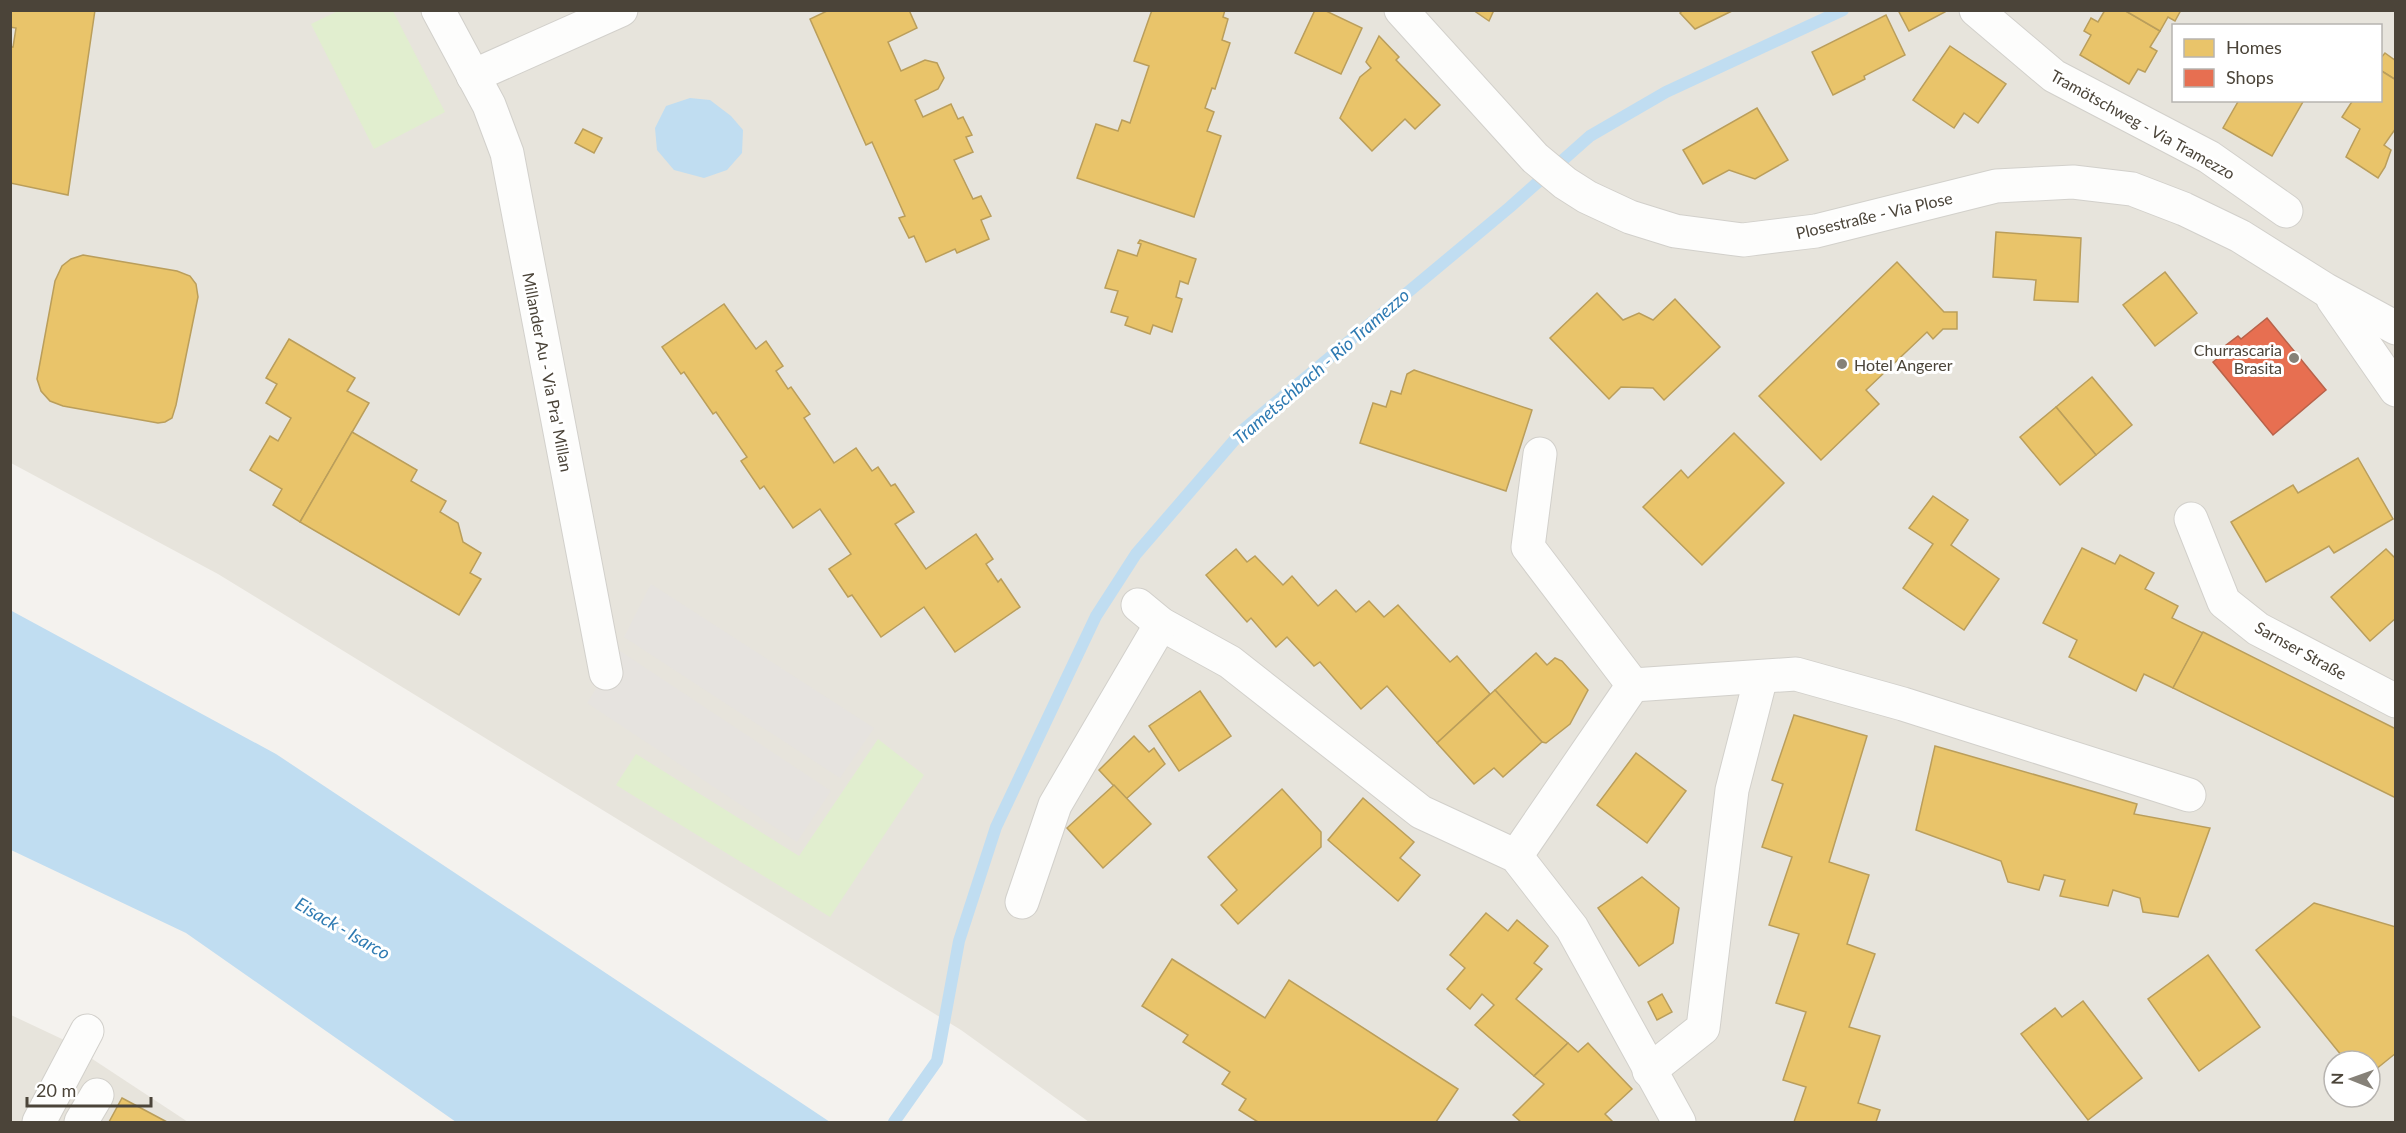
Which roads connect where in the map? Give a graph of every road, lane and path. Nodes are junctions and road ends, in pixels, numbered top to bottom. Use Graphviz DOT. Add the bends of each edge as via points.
graph roads {
  1 [pos="438,10"];
  2 [pos="621,10"];
  3 [pos="1401,10"];
  4 [pos="1976,10"];
  5 [pos="473,76"];
  6 [pos="2286,211"];
  7 [pos="2326,290"];
  8 [pos="2392,318"];
  9 [pos="2396,390"];
  10 [pos="1540,454"];
  11 [pos="2191,519"];
  12 [pos="606,673"];
  13 [pos="1761,678"];
  14 [pos="1633,685"];
  15 [pos="2396,701"];
  16 [pos="2189,795"];
  17 [pos="1516,856"];
  18 [pos="1022,902"];
  19 [pos="87,1031"];
  20 [pos="1649,1071"];
  21 [pos="39,1122"];
  22 [pos="1679,1122"];
  1 -- 5 [label="street, Millander Au - Via Pra' Millan"];
  2 -- 5 [label="street"];
  3 -- 7 [label="street, Plosestraße - Via Plose" via="1535,158 1564,183 1609,207 1675,231 1743,240 1816,231 1996,186 2073,182 2132,189 2184,209 2240,236"];
  4 -- 6 [label="street, Tramötschweg - Via Tramezzo" via="2054,76 2209,157"];
  5 -- 12 [label="street, Millander Au - Via Pra' Millan" via="507,153"];
  7 -- 8 [label="street, Plosestraße - Via Plose"];
  7 -- 9 [label="street"];
  10 -- 14 [label="street" via="1528,547"];
  11 -- 15 [label="street, Sarnser Straße" via="2224,602 2258,629"];
  13 -- 14 [label="street"];
  13 -- 16 [label="street" via="1796,674 1904,704"];
  13 -- 20 [label="street" via="1732,790 1703,1028"];
  14 -- 17 [label="street"];
  17 -- 18 [label="street" via="1421,812 1230,662 1150,615 1055,805"];
  17 -- 20 [label="street" via="1572,928"];
  19 -- 21 [label="street"];
  20 -- 22 [label="street"];
}
